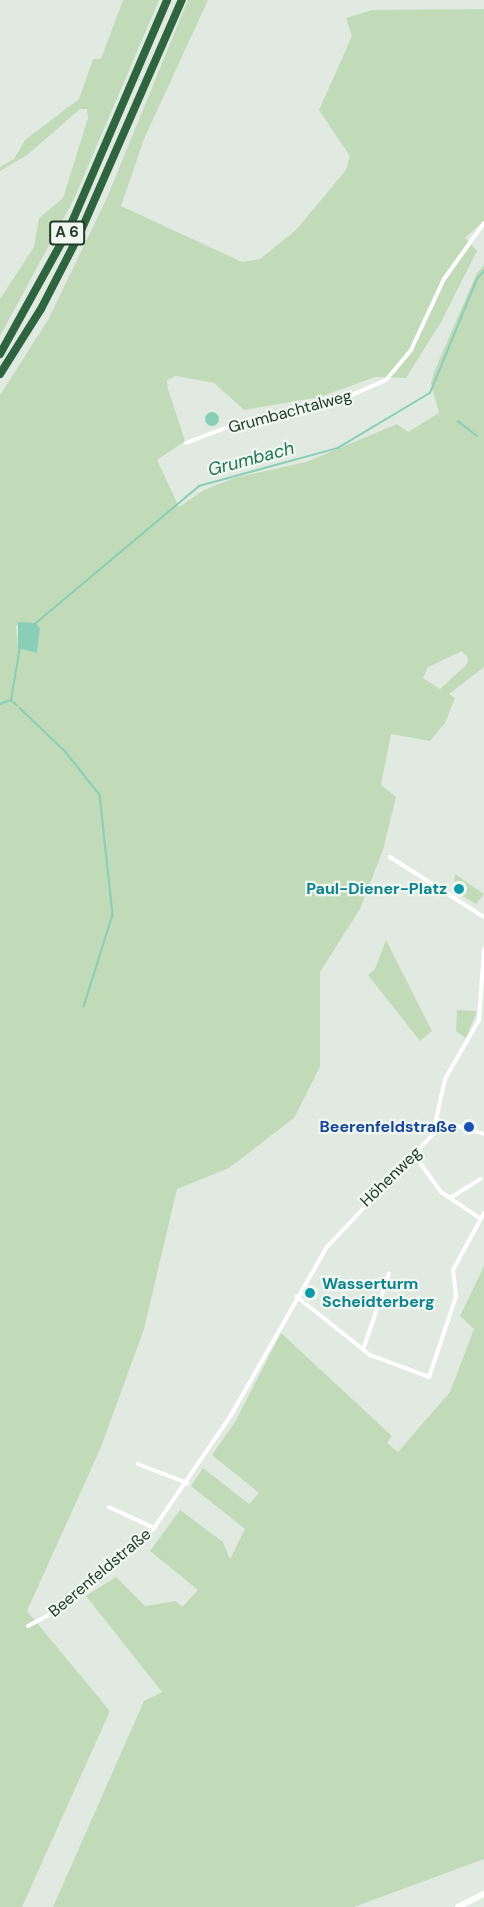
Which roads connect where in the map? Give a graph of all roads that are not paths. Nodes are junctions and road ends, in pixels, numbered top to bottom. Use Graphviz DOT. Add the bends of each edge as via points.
graph roads {
  1 [pos="167,0"];
  2 [pos="182,0"];
  3 [pos="484,223"];
  4 [pos="0,354"];
  5 [pos="0,374"];
  6 [pos="186,443"];
  7 [pos="390,857"];
  8 [pos="484,917"];
  9 [pos="484,949"];
  10 [pos="482,1016"];
  11 [pos="438,1120"];
  12 [pos="484,1134"];
  13 [pos="415,1156"];
  14 [pos="482,1179"];
  15 [pos="450,1198"];
  16 [pos="484,1213"];
  17 [pos="478,1217"];
  18 [pos="389,1273"];
  19 [pos="296,1296"];
  20 [pos="363,1350"];
  21 [pos="138,1464"];
  22 [pos="187,1484"];
  23 [pos="109,1507"];
  24 [pos="154,1528"];
  25 [pos="28,1626"];
  26 [pos="484,1894"];
  27 [pos="458,1907"];
  1 -- 4 [label="highway, A 6" via="69,229"];
  2 -- 5 [label="highway, A 6" via="80,233 41,309"];
  3 -- 6 [label="street, Grumbachtalweg" via="449,270 411,350 386,380 331,404 244,421"];
  7 -- 8 [label="street"];
  9 -- 10 [label="street, Höhenweg"];
  10 -- 11 [label="street, Höhenweg" via="445,1079"];
  11 -- 12 [label="street"];
  11 -- 13 [label="street, Höhenweg"];
  13 -- 15 [label="street" via="432,1183"];
  13 -- 19 [label="street, Höhenweg" via="355,1213 327,1247"];
  14 -- 15 [label="street"];
  15 -- 17 [label="street"];
  16 -- 17 [label="street"];
  17 -- 20 [label="street" via="453,1270 456,1297 429,1377"];
  18 -- 20 [label="street"];
  19 -- 20 [label="street"];
  19 -- 22 [label="street, Beerenfeldstraße" via="231,1415"];
  21 -- 22 [label="street"];
  22 -- 24 [label="street, Beerenfeldstraße"];
  23 -- 24 [label="street"];
  24 -- 25 [label="street, Beerenfeldstraße" via="63,1607"];
  26 -- 27 [label="main road"];
}
